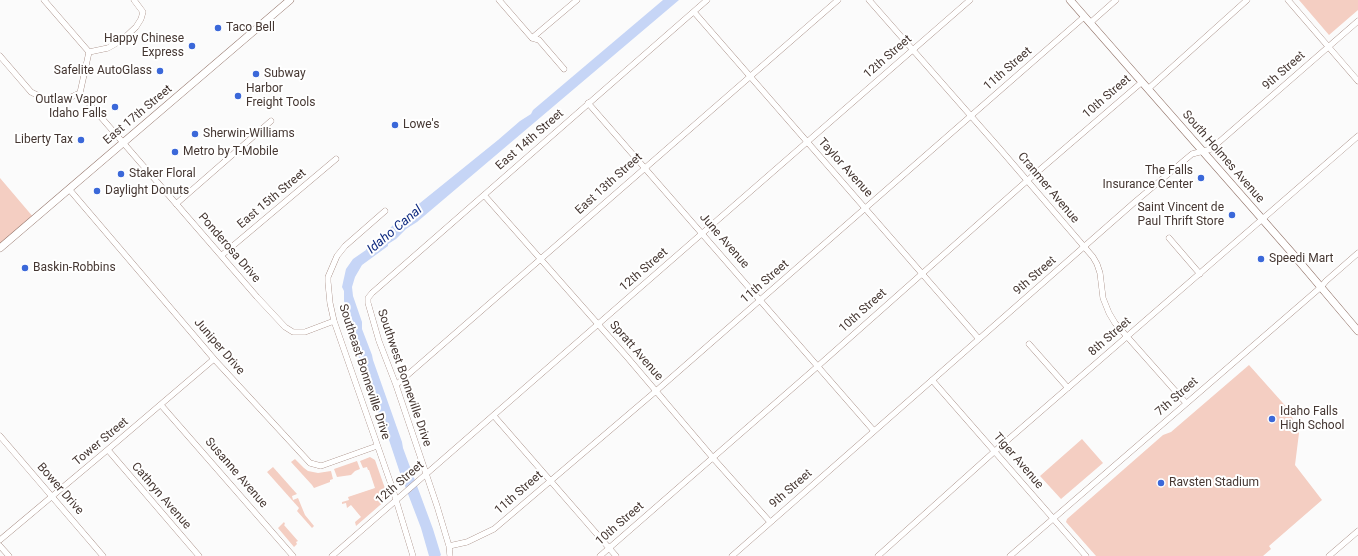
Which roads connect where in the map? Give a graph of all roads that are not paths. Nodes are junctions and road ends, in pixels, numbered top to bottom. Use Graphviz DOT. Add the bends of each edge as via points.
graph roads {
  1 [pos="44,0"];
  2 [pos="134,0"];
  3 [pos="290,0"];
  4 [pos="499,0"];
  5 [pos="576,0"];
  6 [pos="707,0"];
  7 [pos="838,0"];
  8 [pos="869,0"];
  9 [pos="970,0"];
  10 [pos="1070,0"];
  11 [pos="1116,0"];
  12 [pos="1247,0"];
  13 [pos="1288,0"];
  14 [pos="694,12"];
  15 [pos="1084,17"];
  16 [pos="1358,21"];
  17 [pos="1090,23"];
  18 [pos="532,38"];
  19 [pos="1329,46"];
  20 [pos="913,50"];
  21 [pos="89,52"];
  22 [pos="0,56"];
  23 [pos="564,69"];
  24 [pos="750,76"];
  25 [pos="1358,81"];
  26 [pos="1142,82"];
  27 [pos="1148,89"];
  28 [pos="80,92"];
  29 [pos="588,103"];
  30 [pos="971,117"];
  31 [pos="271,121"];
  32 [pos="1358,136"];
  33 [pos="123,142"];
  34 [pos="807,142"];
  35 [pos="1203,151"];
  36 [pos="336,159"];
  37 [pos="645,167"];
  38 [pos="1027,181"];
  39 [pos="69,189"];
  40 [pos="484,195"];
  41 [pos="176,204"];
  42 [pos="866,208"];
  43 [pos="385,211"];
  44 [pos="1263,220"];
  45 [pos="702,234"];
  46 [pos="1169,238"];
  47 [pos="0,248"];
  48 [pos="1084,248"];
  49 [pos="1358,253"];
  50 [pos="222,255"];
  51 [pos="540,260"];
  52 [pos="922,273"];
  53 [pos="1200,274"];
  54 [pos="1321,287"];
  55 [pos="368,298"];
  56 [pos="761,300"];
  57 [pos="334,321"];
  58 [pos="598,325"];
  59 [pos="1358,330"];
  60 [pos="1128,337"];
  61 [pos="979,339"];
  62 [pos="1029,344"];
  63 [pos="214,359"];
  64 [pos="818,366"];
  65 [pos="932,380"];
  66 [pos="396,385"];
  67 [pos="1068,388"];
  68 [pos="656,391"];
  69 [pos="1186,403"];
  70 [pos="161,405"];
  71 [pos="494,416"];
  72 [pos="874,431"];
  73 [pos="0,436"];
  74 [pos="377,446"];
  75 [pos="108,450"];
  76 [pos="995,451"];
  77 [pos="713,458"];
  78 [pos="426,475"];
  79 [pos="550,481"];
  80 [pos="53,497"];
  81 [pos="396,501"];
  82 [pos="1053,518"];
  83 [pos="770,522"];
  84 [pos="1358,530"];
  85 [pos="0,540"];
  86 [pos="0,546"];
  87 [pos="449,546"];
  88 [pos="609,548"];
  89 [pos="9,556"];
  90 [pos="103,556"];
  91 [pos="199,556"];
  92 [pos="293,556"];
  93 [pos="332,556"];
  94 [pos="414,556"];
  95 [pos="450,556"];
  96 [pos="600,556"];
  97 [pos="616,556"];
  98 [pos="732,556"];
  99 [pos="878,556"];
  100 [pos="1010,556"];
  101 [pos="1086,556"];
  102 [pos="1329,556"];
  1 -- 21 [label="street"];
  2 -- 21 [label="street" via="143,12 136,27 108,48"];
  3 -- 33 [label="main road, East 17th Street"];
  4 -- 18 [label="street"];
  5 -- 18 [label="street"];
  6 -- 14 [label="street, East 14th Street"];
  7 -- 24 [label="street, East 13th Street"];
  8 -- 20 [label="street, Cranmer Avenue"];
  9 -- 20 [label="street, 12th Street"];
  10 -- 15 [label="main road, South Holmes Avenue"];
  11 -- 17 [label="street"];
  12 -- 27 [label="street, 10th Street"];
  13 -- 19 [label="street"];
  14 -- 24 [label="street, Taylor Avenue"];
  14 -- 29 [label="street, East 14th Street"];
  15 -- 17 [label="main road, South Holmes Avenue"];
  15 -- 30 [label="street, 11th Street"];
  16 -- 19 [label="street, 9th Street"];
  17 -- 26 [label="main road, South Holmes Avenue"];
  18 -- 23 [label="street" via="539,40"];
  19 -- 25 [label="street"];
  19 -- 35 [label="street, 9th Street" via="1211,149"];
  20 -- 30 [label="street, Cranmer Avenue"];
  20 -- 34 [label="street, 12th Street"];
  21 -- 28 [label="street"];
  22 -- 28 [label="street" via="31,92 43,98 64,99"];
  24 -- 34 [label="street, Taylor Avenue"];
  24 -- 37 [label="street, East 13th Street"];
  26 -- 27 [label="main road, South Holmes Avenue"];
  26 -- 38 [label="street, 10th Street"];
  27 -- 35 [label="main road, South Holmes Avenue"];
  28 -- 33 [label="street, Ponderosa Drive"];
  29 -- 37 [label="street, June Avenue"];
  29 -- 40 [label="street, East 14th Street"];
  30 -- 38 [label="street, Cranmer Avenue"];
  30 -- 42 [label="street, 11th Street"];
  31 -- 41 [label="street"];
  32 -- 44 [label="street, 8th Street"];
  33 -- 39 [label="main road, East 17th Street"];
  33 -- 41 [label="street, Ponderosa Drive"];
  34 -- 42 [label="street, Taylor Avenue"];
  34 -- 45 [label="street, 12th Street"];
  35 -- 44 [label="main road, South Holmes Avenue"];
  35 -- 48 [label="street, 9th Street" via="1192,154"];
  36 -- 50 [label="street, East 15th Street"];
  37 -- 45 [label="street, June Avenue"];
  37 -- 51 [label="street, East 13th Street"];
  38 -- 48 [label="street, Cranmer Avenue"];
  38 -- 52 [label="street, 10th Street"];
  39 -- 47 [label="main road, East 17th Street"];
  39 -- 63 [label="street, Juniper Drive"];
  40 -- 51 [label="street, Spratt Avenue"];
  40 -- 55 [label="street, East 14th Street"];
  41 -- 50 [label="street, Ponderosa Drive"];
  42 -- 52 [label="street, Taylor Avenue"];
  42 -- 56 [label="street, 11th Street"];
  43 -- 57 [label="street, Southeast Bonneville Drive" via="345,246 332,266 328,282"];
  44 -- 53 [label="street, 8th Street"];
  44 -- 54 [label="main road, South Holmes Avenue"];
  45 -- 56 [label="street, June Avenue"];
  45 -- 58 [label="street, 12th Street"];
  46 -- 53 [label="street"];
  48 -- 60 [label="street, Cranmer Avenue" via="1097,264 1108,313"];
  48 -- 61 [label="street, 9th Street"];
  49 -- 54 [label="street, 7th Street"];
  50 -- 57 [label="street, Ponderosa Drive" via="257,297 293,332 304,332"];
  51 -- 58 [label="street, Spratt Avenue"];
  51 -- 66 [label="street, East 13th Street"];
  52 -- 61 [label="street, Taylor Avenue"];
  52 -- 64 [label="street, 10th Street"];
  53 -- 60 [label="street, 8th Street"];
  54 -- 59 [label="main road, South Holmes Avenue"];
  54 -- 69 [label="street, 7th Street"];
  55 -- 66 [label="street, Southwest Bonneville Drive" via="379,341"];
  56 -- 64 [label="street, June Avenue"];
  56 -- 68 [label="street, 11th Street"];
  57 -- 74 [label="street, Southeast Bonneville Drive"];
  58 -- 68 [label="street, Spratt Avenue"];
  58 -- 71 [label="street, 12th Street"];
  60 -- 67 [label="street, 8th Street"];
  60 -- 69 [label="street, Cranmer Avenue"];
  61 -- 65 [label="street, 9th Street"];
  62 -- 67 [label="street"];
  63 -- 70 [label="street, Tower Street"];
  63 -- 74 [label="street, Juniper Drive" via="310,463 321,466"];
  64 -- 72 [label="street, June Avenue"];
  64 -- 77 [label="street, 10th Street"];
  65 -- 72 [label="street, 9th Street"];
  65 -- 76 [label="street, Tiger Avenue"];
  66 -- 78 [label="street, Southwest Bonneville Drive"];
  67 -- 76 [label="street, 8th Street"];
  68 -- 77 [label="street, Spratt Avenue"];
  68 -- 79 [label="street, 11th Street"];
  69 -- 82 [label="street, 7th Street"];
  70 -- 75 [label="street, Tower Street"];
  70 -- 92 [label="street, Susanne Avenue"];
  71 -- 78 [label="street, 12th Street"];
  71 -- 79 [label="street"];
  72 -- 83 [label="street, 9th Street"];
  73 -- 80 [label="street, Bower Drive"];
  74 -- 81 [label="street, Southeast Bonneville Drive"];
  75 -- 80 [label="street, Tower Street"];
  75 -- 91 [label="street, Cathryn Avenue"];
  76 -- 82 [label="street, Tiger Avenue"];
  76 -- 99 [label="street, 8th Street"];
  77 -- 83 [label="street, Spratt Avenue"];
  77 -- 88 [label="street, 10th Street"];
  78 -- 81 [label="street, 12th Street"];
  78 -- 87 [label="street, Southwest Bonneville Drive"];
  79 -- 87 [label="street, 11th Street" via="494,529 467,542"];
  79 -- 88 [label="street"];
  80 -- 85 [label="street, Tower Street"];
  80 -- 90 [label="street, Bower Drive"];
  81 -- 93 [label="street, 12th Street"];
  81 -- 94 [label="street, Southeast Bonneville Drive"];
  82 -- 100 [label="street, 7th Street"];
  82 -- 101 [label="street, Tiger Avenue"];
  83 -- 98 [label="street, 9th Street"];
  84 -- 102 [label="street"];
  86 -- 89 [label="street"];
  87 -- 95 [label="street, Southwest Bonneville Drive"];
  88 -- 96 [label="street, 10th Street"];
  88 -- 97 [label="street"];
}
